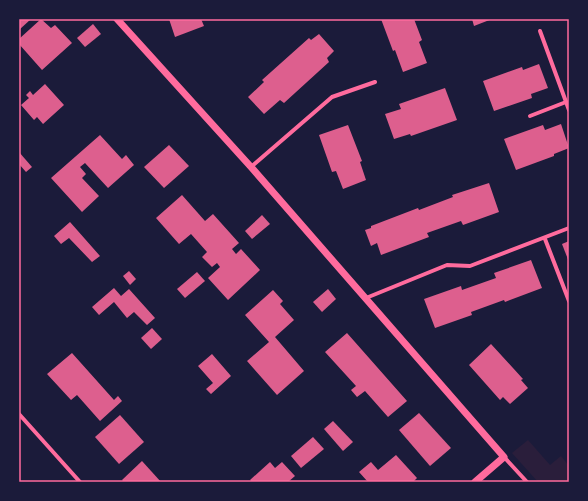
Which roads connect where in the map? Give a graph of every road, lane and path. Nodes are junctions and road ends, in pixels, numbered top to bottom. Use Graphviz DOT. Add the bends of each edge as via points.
graph roads {
  1 [pos="117,19"];
  2 [pos="540,31"];
  3 [pos="375,82"];
  4 [pos="566,102"];
  5 [pos="569,110"];
  6 [pos="530,116"];
  7 [pos="251,167"];
  8 [pos="569,228"];
  9 [pos="545,239"];
  10 [pos="366,298"];
  11 [pos="569,301"];
  12 [pos="19,414"];
  13 [pos="504,457"];
  14 [pos="80,482"];
  15 [pos="475,482"];
  16 [pos="527,482"];
  1 -- 7 [label="street"];
  2 -- 4 [label="street"];
  3 -- 7 [label="street" via="332,97"];
  4 -- 5 [label="street"];
  4 -- 6 [label="street"];
  7 -- 10 [label="street"];
  8 -- 9 [label="street"];
  9 -- 10 [label="street" via="470,266 447,265"];
  9 -- 11 [label="street"];
  10 -- 13 [label="street"];
  12 -- 14 [label="street"];
  13 -- 15 [label="street"];
  13 -- 16 [label="street"];
}
